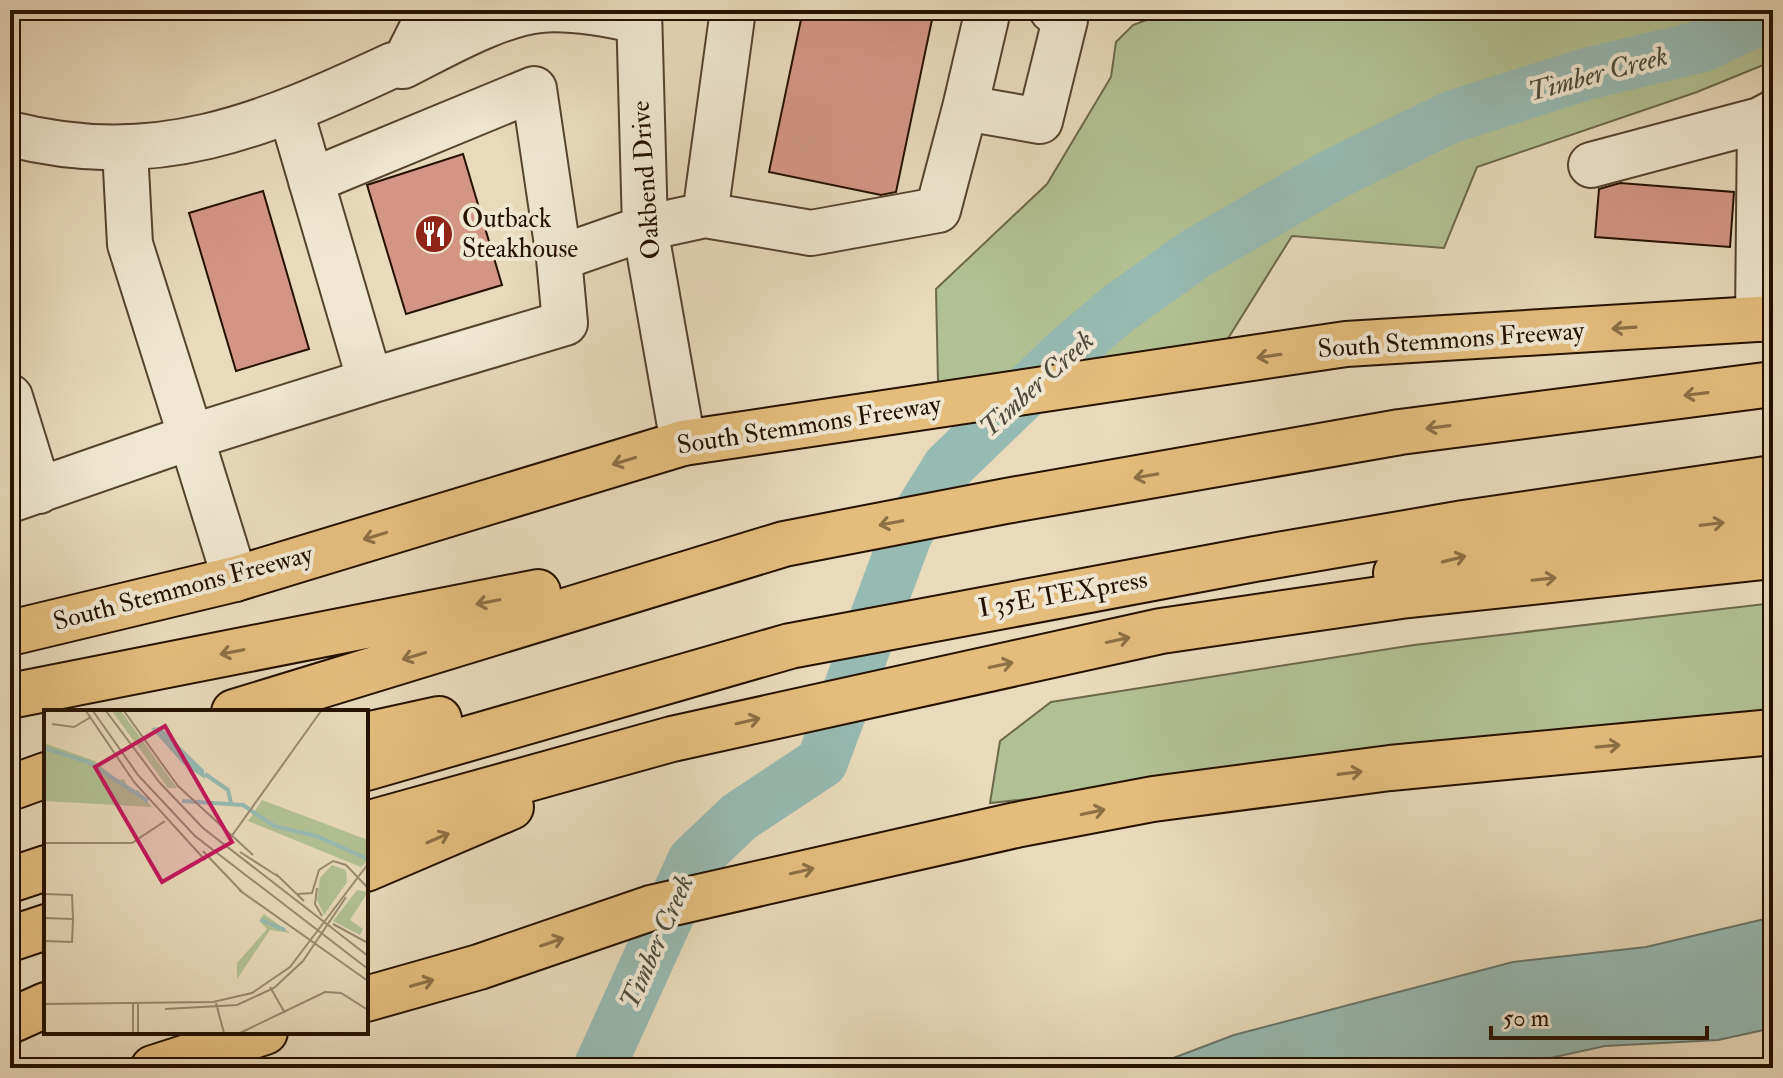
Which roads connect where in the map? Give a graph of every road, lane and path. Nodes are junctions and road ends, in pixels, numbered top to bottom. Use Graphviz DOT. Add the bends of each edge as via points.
graph roads {
  1 [pos="442,10"];
  2 [pos="733,10"];
  3 [pos="988,10"];
  4 [pos="1052,10"];
  5 [pos="639,16"];
  6 [pos="403,66"];
  7 [pos="965,108"];
  8 [pos="291,112"];
  9 [pos="1767,116"];
  10 [pos="10,134"];
  11 [pos="125,150"];
  12 [pos="1591,165"];
  13 [pos="311,181"];
  14 [pos="705,215"];
  15 [pos="645,228"];
  16 [pos="559,258"];
  17 [pos="1765,318"];
  18 [pos="370,381"];
  19 [pos="1773,384"];
  20 [pos="10,397"];
  21 [pos="191,437"];
  22 [pos="683,443"];
  23 [pos="1773,478"];
  24 [pos="24,496"];
  25 [pos="1773,516"];
  26 [pos="784,544"];
  27 [pos="1773,556"];
  28 [pos="235,579"];
  29 [pos="1161,631"];
  30 [pos="10,633"];
  31 [pos="790,646"];
  32 [pos="10,696"];
  33 [pos="241,710"];
  34 [pos="1773,732"];
  35 [pos="368,735"];
  36 [pos="672,739"];
  37 [pos="368,767"];
  38 [pos="44,776"];
  39 [pos="10,788"];
  40 [pos="44,802"];
  41 [pos="10,809"];
  42 [pos="368,823"];
  43 [pos="368,868"];
  44 [pos="44,869"];
  45 [pos="10,880"];
  46 [pos="44,928"];
  47 [pos="10,939"];
  48 [pos="368,998"];
  49 [pos="44,1006"];
  50 [pos="10,1021"];
  51 [pos="259,1034"];
  52 [pos="153,1068"];
  1 -- 6 [label="street" via="422,28"];
  2 -- 14 [label="street"];
  3 -- 7 [label="street"];
  4 -- 7 [label="street" via="1065,20 1040,121"];
  5 -- 6 [label="street" via="539,10 469,33"];
  5 -- 15 [label="street, Oakbend Drive"];
  6 -- 8 [label="street" via="393,65"];
  7 -- 14 [label="street" via="938,210 811,233"];
  8 -- 11 [label="street" via="230,132"];
  8 -- 13 [label="street"];
  9 -- 12 [label="street"];
  9 -- 17 [label="street"];
  10 -- 11 [label="street"];
  11 -- 21 [label="street" via="130,244"];
  13 -- 16 [label="street" via="534,89"];
  13 -- 18 [label="street"];
  14 -- 15 [label="street"];
  15 -- 16 [label="street"];
  15 -- 22 [label="street, Oakbend Drive"];
  16 -- 18 [label="street" via="565,323"];
  17 -- 22 [label="main road, South Stemmons Freeway, one-way" via="1346,344"];
  18 -- 21 [label="street"];
  19 -- 26 [label="main road, one-way" via="1400,432"];
  20 -- 24 [label="street"];
  21 -- 24 [label="street"];
  21 -- 28 [label="street"];
  22 -- 28 [label="main road, South Stemmons Freeway, one-way"];
  23 -- 31 [label="main road, I 35E TEXpress" via="1464,523"];
  29 -- 25 [label="main road, one-way" via="1477,553"];
  26 -- 32 [label="main road, one-way"];
  26 -- 33 [label="main road, one-way"];
  29 -- 27 [label="main road, one-way" via="1401,596"];
  28 -- 30 [label="main road, South Stemmons Freeway"];
  36 -- 29 [label="main road, one-way"];
  31 -- 35 [label="main road"];
  31 -- 37 [label="main road, I 35E TEXpress"];
  48 -- 34 [label="main road, one-way" via="651,908 1153,799 1390,768"];
  36 -- 42 [label="main road"];
  43 -- 36 [label="main road, one-way"];
  38 -- 39 [label="main road"];
  40 -- 41 [label="main road"];
  44 -- 45 [label="main road"];
  46 -- 47 [label="main road"];
  49 -- 50 [label="main road"];
  51 -- 52 [label="main road"];
}
